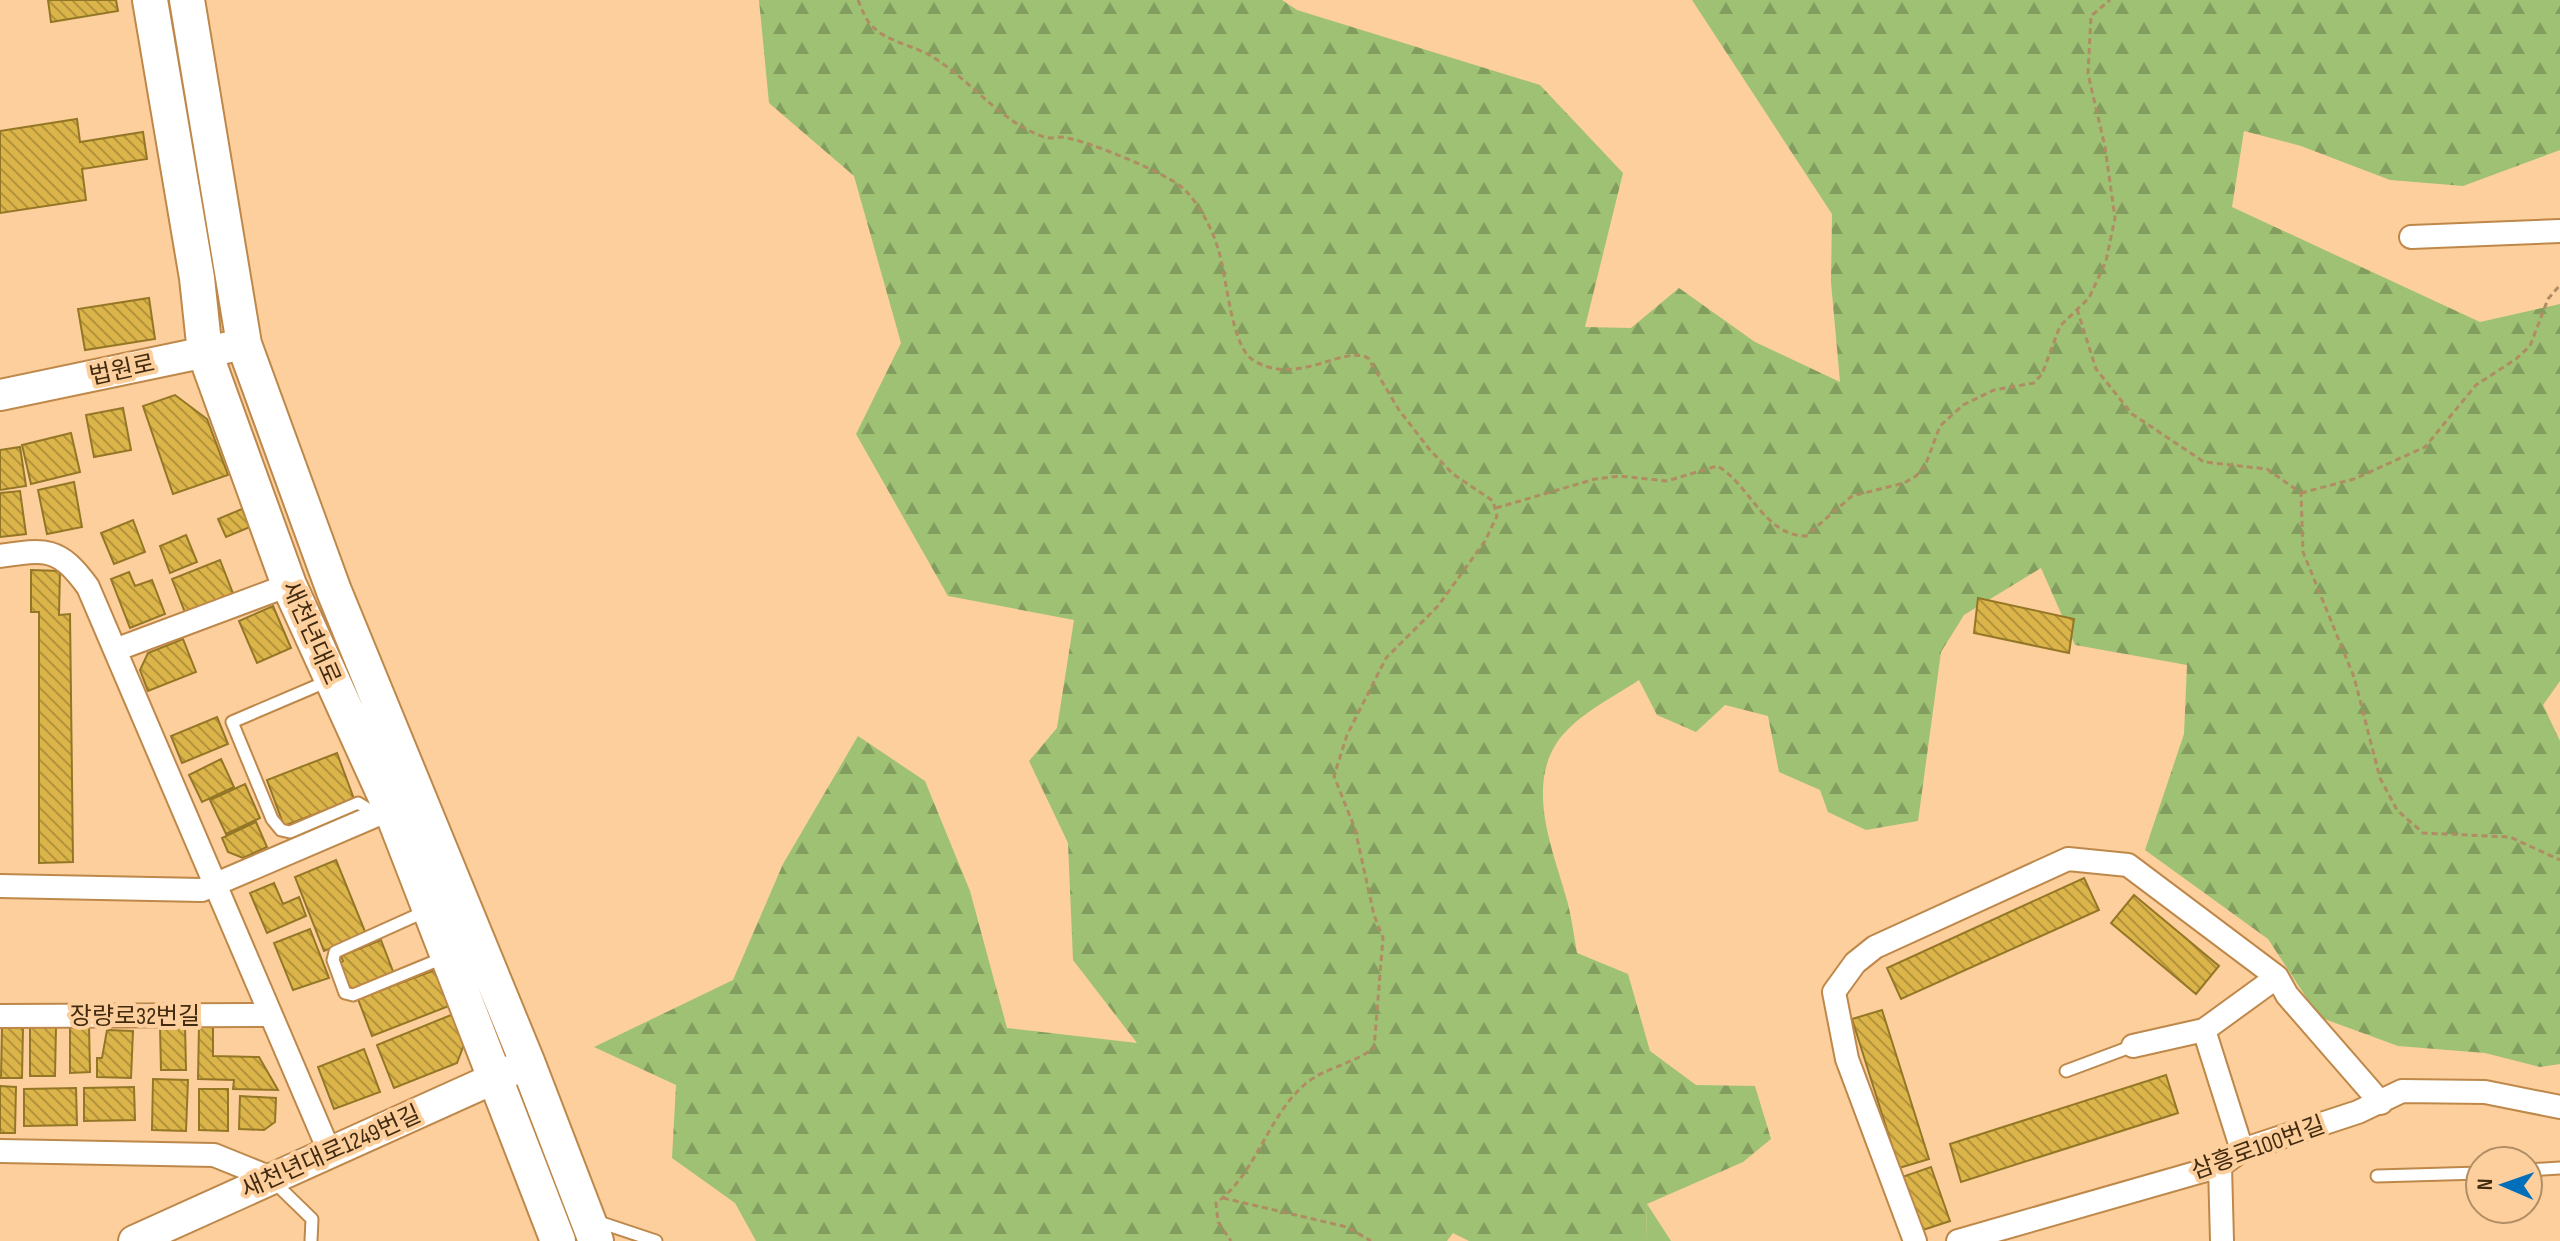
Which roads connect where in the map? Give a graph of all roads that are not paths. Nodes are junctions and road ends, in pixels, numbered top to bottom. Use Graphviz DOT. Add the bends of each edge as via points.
graph roads {
  1 [pos="150,0"];
  2 [pos="187,0"];
  3 [pos="2560,231"];
  4 [pos="2411,237"];
  5 [pos="244,344"];
  6 [pos="205,353"];
  7 [pos="0,395"];
  8 [pos="0,556"];
  9 [pos="289,585"];
  10 [pos="115,650"];
  11 [pos="332,679"];
  12 [pos="384,812"];
  13 [pos="0,886"];
  14 [pos="216,886"];
  15 [pos="426,903"];
  16 [pos="447,957"];
  17 [pos="2277,977"];
  18 [pos="271,1015"];
  19 [pos="0,1016"];
  20 [pos="2204,1030"];
  21 [pos="2133,1046"];
  22 [pos="528,1064"];
  23 [pos="2066,1071"];
  24 [pos="492,1079"];
  25 [pos="2381,1103"];
  26 [pos="2560,1107"];
  27 [pos="2242,1150"];
  28 [pos="0,1151"];
  29 [pos="330,1153"];
  30 [pos="2220,1166"];
  31 [pos="2464,1173"];
  32 [pos="2377,1176"];
  33 [pos="271,1178"];
  34 [pos="591,1229"];
  35 [pos="134,1241"];
  36 [pos="311,1241"];
  37 [pos="558,1241"];
  38 [pos="656,1241"];
  39 [pos="1915,1241"];
  40 [pos="1958,1241"];
  41 [pos="2222,1241"];
  1 -- 6 [label="main road, 새천년대로"];
  2 -- 5 [label="main road, 새천년대로"];
  3 -- 4 [label="street"];
  5 -- 6 [label="street, 법원로"];
  5 -- 22 [label="main road, 새천년대로" via="334,591"];
  6 -- 7 [label="street, 법원로"];
  6 -- 9 [label="main road, 새천년대로"];
  8 -- 10 [label="street" via="39,550 70,562 88,587"];
  9 -- 10 [label="street"];
  9 -- 11 [label="main road, 새천년대로"];
  10 -- 14 [label="street"];
  11 -- 12 [label="main road, 새천년대로"];
  11 -- 12 [label="lane" via="232,722 281,830 290,832 358,803"];
  12 -- 14 [label="street"];
  12 -- 15 [label="main road, 새천년대로"];
  13 -- 14 [label="street"];
  14 -- 18 [label="street"];
  15 -- 16 [label="main road, 새천년대로"];
  15 -- 16 [label="lane" via="415,916 335,952 345,993 353,995"];
  16 -- 24 [label="main road, 새천년대로"];
  17 -- 20 [label="street"];
  17 -- 25 [label="street"];
  17 -- 39 [label="street" via="2128,865 2068,859 1875,947 1855,963 1834,992 1847,1059"];
  18 -- 19 [label="street, 장량로32번길"];
  18 -- 29 [label="street"];
  20 -- 21 [label="street"];
  20 -- 27 [label="street"];
  21 -- 23 [label="lane"];
  22 -- 24 [label="street, 새천년대로1249번길"];
  22 -- 34 [label="main road, 새천년대로"];
  24 -- 29 [label="street, 새천년대로1249번길"];
  24 -- 37 [label="main road, 새천년대로"];
  25 -- 26 [label="street, 삼흥로100번길" via="2402,1091 2485,1092"];
  25 -- 27 [label="street, 삼흥로100번길"];
  27 -- 30 [label="street, 삼흥로100번길"];
  28 -- 33 [label="street" via="214,1155"];
  29 -- 33 [label="street, 새천년대로1249번길"];
  30 -- 40 [label="street, 삼흥로100번길"];
  30 -- 41 [label="street"];
  31 -- 32 [label="lane"];
  33 -- 35 [label="street, 새천년대로1249번길"];
  33 -- 36 [label="lane" via="312,1219"];
  34 -- 38 [label="lane"];
}
